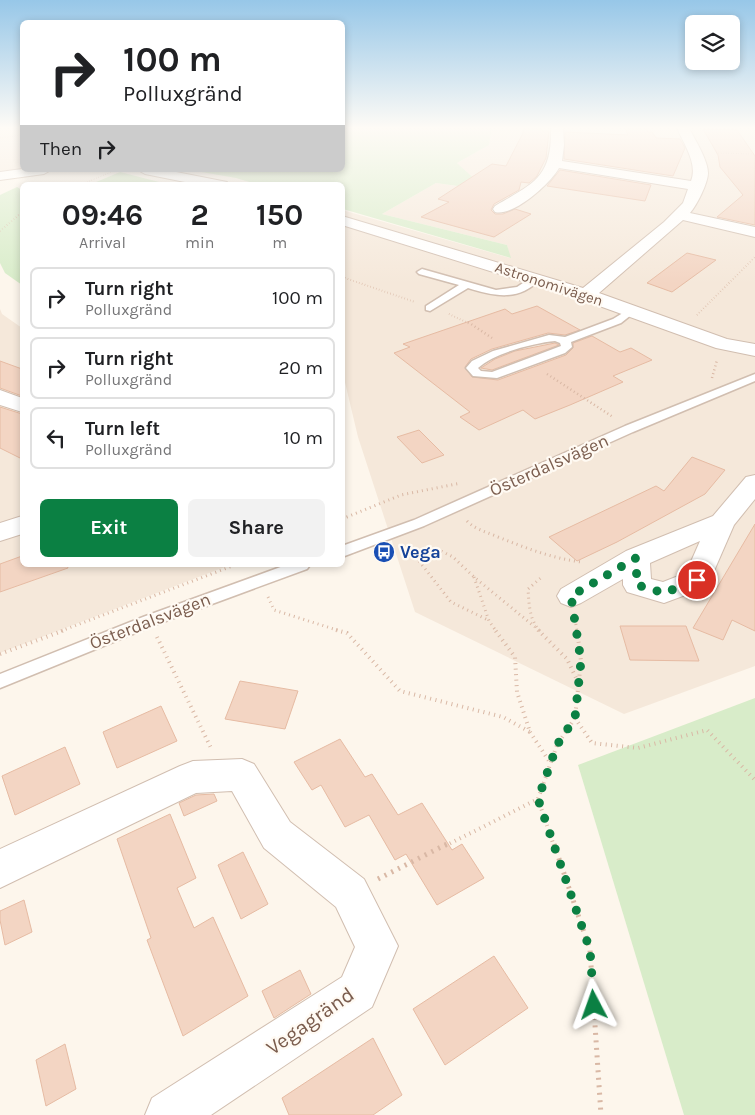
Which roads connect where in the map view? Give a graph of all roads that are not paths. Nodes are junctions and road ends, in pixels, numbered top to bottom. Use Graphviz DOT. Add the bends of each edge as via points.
graph roads {
  1 [pos="544,180"];
  2 [pos="659,180"];
  3 [pos="699,180"];
  4 [pos="697,186"];
  5 [pos="500,209"];
  6 [pos="680,215"];
  7 [pos="345,221"];
  8 [pos="755,232"];
  9 [pos="422,272"];
  10 [pos="534,280"];
  11 [pos="466,285"];
  12 [pos="586,295"];
  13 [pos="430,308"];
  14 [pos="631,311"];
  15 [pos="565,341"];
  16 [pos="755,350"];
  17 [pos="755,377"];
  18 [pos="0,397"];
  19 [pos="20,405"];
  20 [pos="755,483"];
  21 [pos="722,522"];
  22 [pos="20,526"];
  23 [pos="0,532"];
  24 [pos="345,551"];
  25 [pos="630,562"];
  26 [pos="296,567"];
  27 [pos="571,596"];
  28 [pos="0,681"];
  29 [pos="0,869"];
  30 [pos="169,1115"];
  1 -- 5 [label="street"];
  2 -- 4 [label="street"];
  3 -- 4 [label="street"];
  4 -- 6 [label="street" via="690,204"];
  6 -- 8 [label="street"];
  6 -- 12 [label="street"];
  7 -- 10 [label="street, Astronomivägen"];
  9 -- 11 [label="lane"];
  10 -- 11 [label="lane" via="520,290 505,293"];
  10 -- 12 [label="street, Astronomivägen"];
  11 -- 13 [label="lane"];
  12 -- 14 [label="street, Astronomivägen"];
  14 -- 15 [label="lane" via="617,321"];
  14 -- 16 [label="street, Astronomivägen" via="723,344"];
  15 -- 15 [label="lane" via="567,348 561,351 493,376 477,374 472,368 476,363 542,339"];
  17 -- 24 [label="lane, Österdalsvägen" via="404,529"];
  18 -- 19 [label="street"];
  20 -- 21 [label="street"];
  21 -- 25 [label="street"];
  21 -- 25 [label="street" via="697,580 664,593 637,585"];
  22 -- 23 [label="street"];
  25 -- 27 [label="street"];
  26 -- 28 [label="lane, Österdalsvägen"];
  29 -- 30 [label="street, Vegagränd" via="193,777 242,775 277,835 350,893 377,946 357,992"];
}
